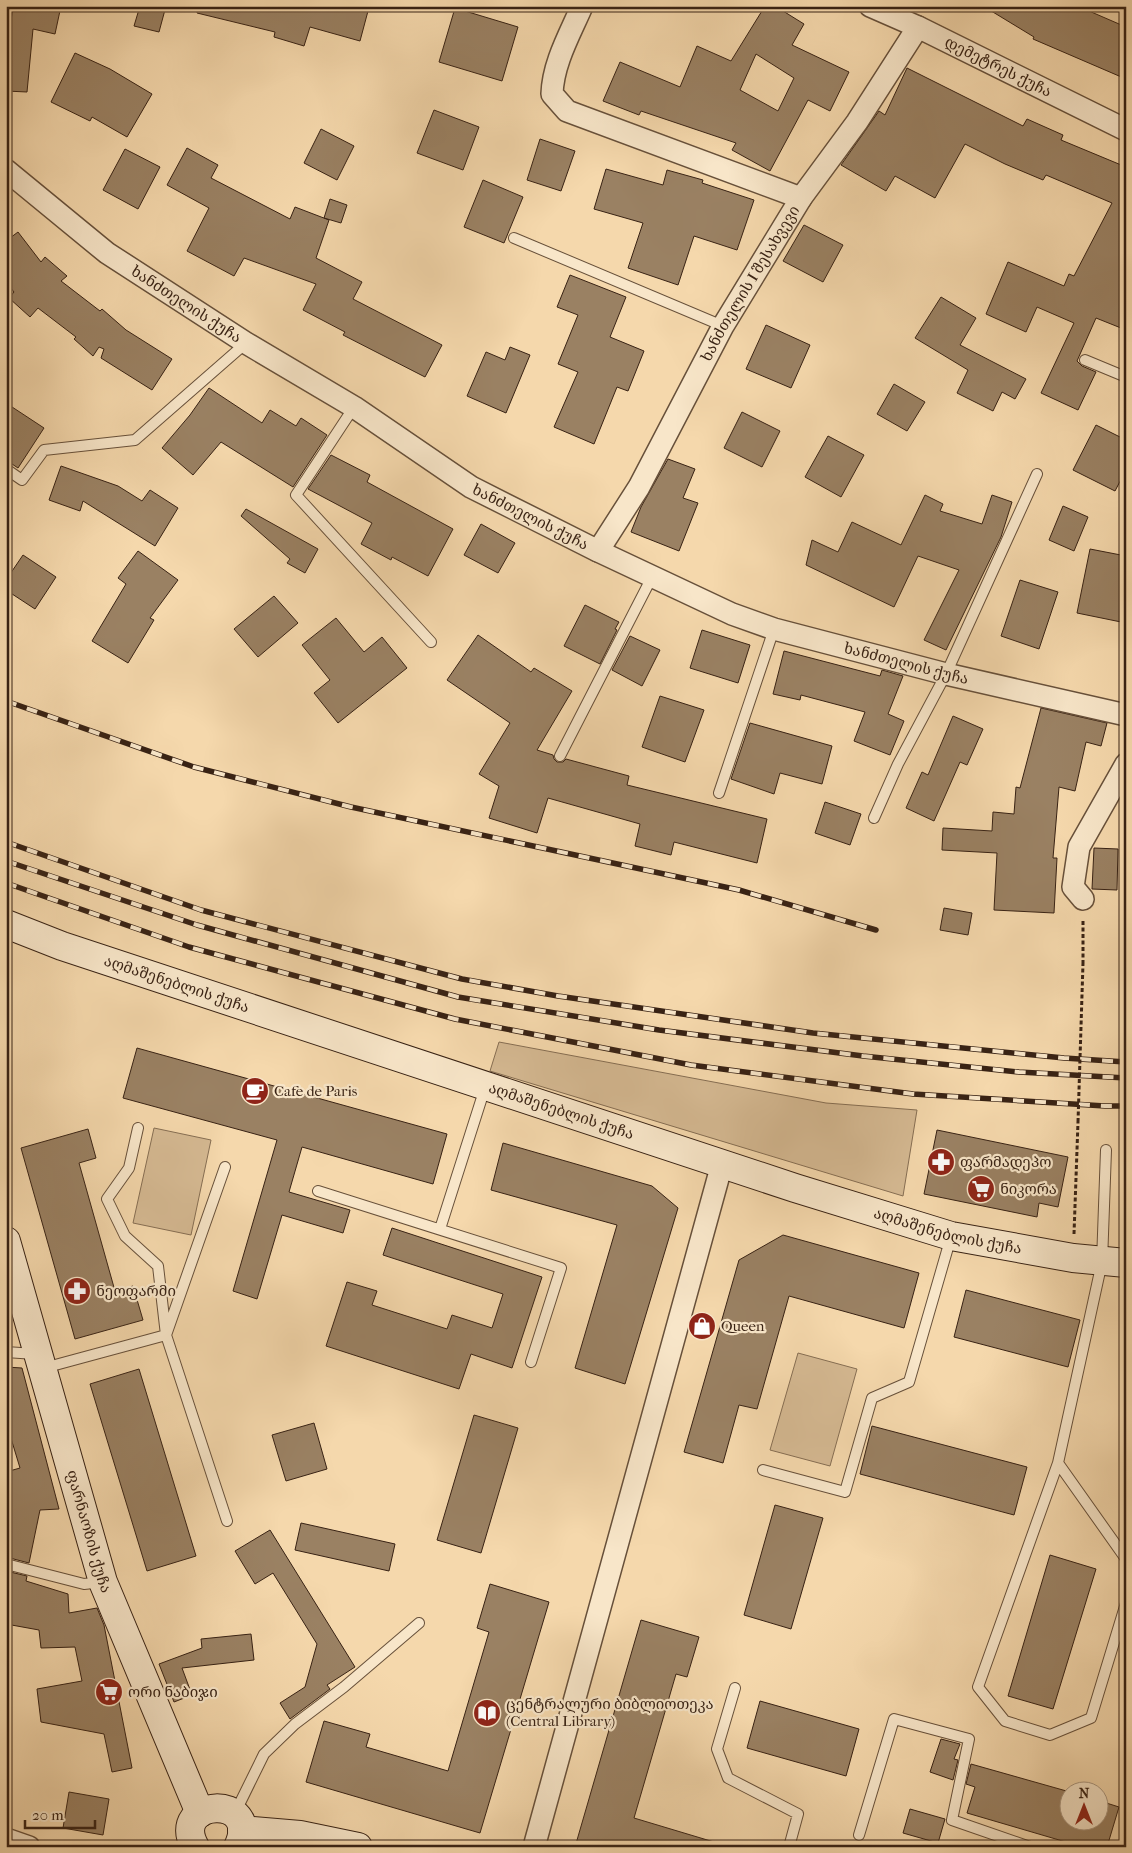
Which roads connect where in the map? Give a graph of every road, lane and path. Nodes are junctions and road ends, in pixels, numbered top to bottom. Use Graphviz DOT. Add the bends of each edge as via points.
graph roads {
  1 [pos="582,6"];
  2 [pos="870,6"];
  3 [pos="918,27"];
  4 [pos="1126,130"];
  5 [pos="6,170"];
  6 [pos="801,198"];
  7 [pos="514,238"];
  8 [pos="723,326"];
  9 [pos="246,343"];
  10 [pos="1085,360"];
  11 [pos="1126,377"];
  12 [pos="354,407"];
  13 [pos="6,469"];
  14 [pos="1036,474"];
  15 [pos="598,551"];
  16 [pos="652,577"];
  17 [pos="774,629"];
  18 [pos="431,642"];
  19 [pos="946,674"];
  20 [pos="1126,715"];
  21 [pos="560,756"];
  22 [pos="1126,764"];
  23 [pos="719,793"];
  24 [pos="874,818"];
  25 [pos="1083,900"];
  26 [pos="6,924"];
  27 [pos="486,1085"];
  28 [pos="138,1128"];
  29 [pos="1106,1150"];
  30 [pos="722,1164"];
  31 [pos="224,1167"];
  32 [pos="318,1191"];
  33 [pos="440,1229"];
  34 [pos="952,1236"];
  35 [pos="6,1241"];
  36 [pos="1073,1258"];
  37 [pos="1114,1262"];
  38 [pos="166,1335"];
  39 [pos="6,1352"];
  40 [pos="41,1361"];
  41 [pos="531,1362"];
  42 [pos="1058,1463"];
  43 [pos="763,1470"];
  44 [pos="227,1521"];
  45 [pos="1126,1559"];
  46 [pos="6,1564"];
  47 [pos="104,1582"];
  48 [pos="1126,1603"];
  49 [pos="419,1623"];
  50 [pos="735,1688"];
  51 [pos="200,1813"];
  52 [pos="238,1830"];
  53 [pos="860,1835"];
  54 [pos="6,1839"];
  55 [pos="189,1846"];
  56 [pos="30,1847"];
  57 [pos="358,1847"];
  58 [pos="534,1847"];
  59 [pos="789,1847"];
  60 [pos="1030,1847"];
  1 -- 6 [label="street" via="552,80 552,94 567,111"];
  2 -- 3 [label="street, დემეტრეს ქუჩა"];
  3 -- 4 [label="street, დემეტრეს ქუჩა"];
  3 -- 6 [label="street, ხანძთელის I შესახვევი" via="857,122"];
  5 -- 9 [label="street, ხანძთელის ქუჩა" via="107,253"];
  6 -- 8 [label="street, ხანძთელის I შესახვევი"];
  7 -- 8 [label="lane"];
  8 -- 15 [label="street, ხანძთელის I შესახვევი" via="639,488"];
  9 -- 12 [label="street, ხანძთელის ქუჩა"];
  9 -- 13 [label="lane" via="135,440 44,450 22,480"];
  10 -- 11 [label="lane"];
  12 -- 15 [label="street, ხანძთელის ქუჩა" via="471,487"];
  12 -- 18 [label="lane" via="296,495"];
  14 -- 19 [label="lane"];
  15 -- 16 [label="street, ხანძთელის ქუჩა"];
  16 -- 17 [label="street, ხანძთელის ქუჩა" via="732,614"];
  16 -- 21 [label="lane"];
  17 -- 19 [label="street, ხანძთელის ქუჩა"];
  17 -- 23 [label="lane"];
  19 -- 20 [label="street, ხანძთელის ქუჩა"];
  19 -- 24 [label="lane" via="898,764"];
  22 -- 25 [label="street" via="1079,847 1073,887"];
  25 -- 36 [label="path, bridge"];
  26 -- 27 [label="main road, აღმაშენებლის ქუჩა" via="62,946"];
  27 -- 30 [label="main road, აღმაშენებლის ქუჩა"];
  27 -- 33 [label="lane"];
  28 -- 38 [label="lane" via="129,1168 108,1199 124,1236 158,1266"];
  29 -- 37 [label="lane"];
  30 -- 34 [label="main road, აღმაშენებლის ქუჩა"];
  30 -- 58 [label="street"];
  31 -- 38 [label="lane"];
  32 -- 33 [label="lane"];
  33 -- 41 [label="lane" via="561,1268"];
  34 -- 36 [label="main road, აღმაშენებლის ქუჩა"];
  34 -- 43 [label="lane" via="909,1382 872,1398 845,1492"];
  35 -- 40 [label="main road, ფარნაოზის ქუჩა"];
  36 -- 37 [label="main road, აღმაშენებლის ქუჩა"];
  37 -- 42 [label="lane"];
  38 -- 40 [label="lane"];
  38 -- 44 [label="lane"];
  39 -- 40 [label="lane"];
  40 -- 47 [label="main road, ფარნაოზის ქუჩა"];
  42 -- 45 [label="lane"];
  42 -- 48 [label="lane" via="978,1688 1005,1721 1050,1735 1091,1718"];
  46 -- 47 [label="lane" via="84,1584"];
  47 -- 51 [label="main road, ფარნაოზის ქუჩა"];
  49 -- 52 [label="lane" via="264,1754"];
  50 -- 59 [label="lane" via="717,1750 728,1778 798,1814"];
  51 -- 52 [label="main road" via="208,1808 227,1809"];
  51 -- 55 [label="main road" via="191,1828"];
  52 -- 57 [label="main road" via="300,1835"];
  53 -- 60 [label="lane" via="894,1719 969,1739 952,1820"];
  54 -- 56 [label="street"];
}
